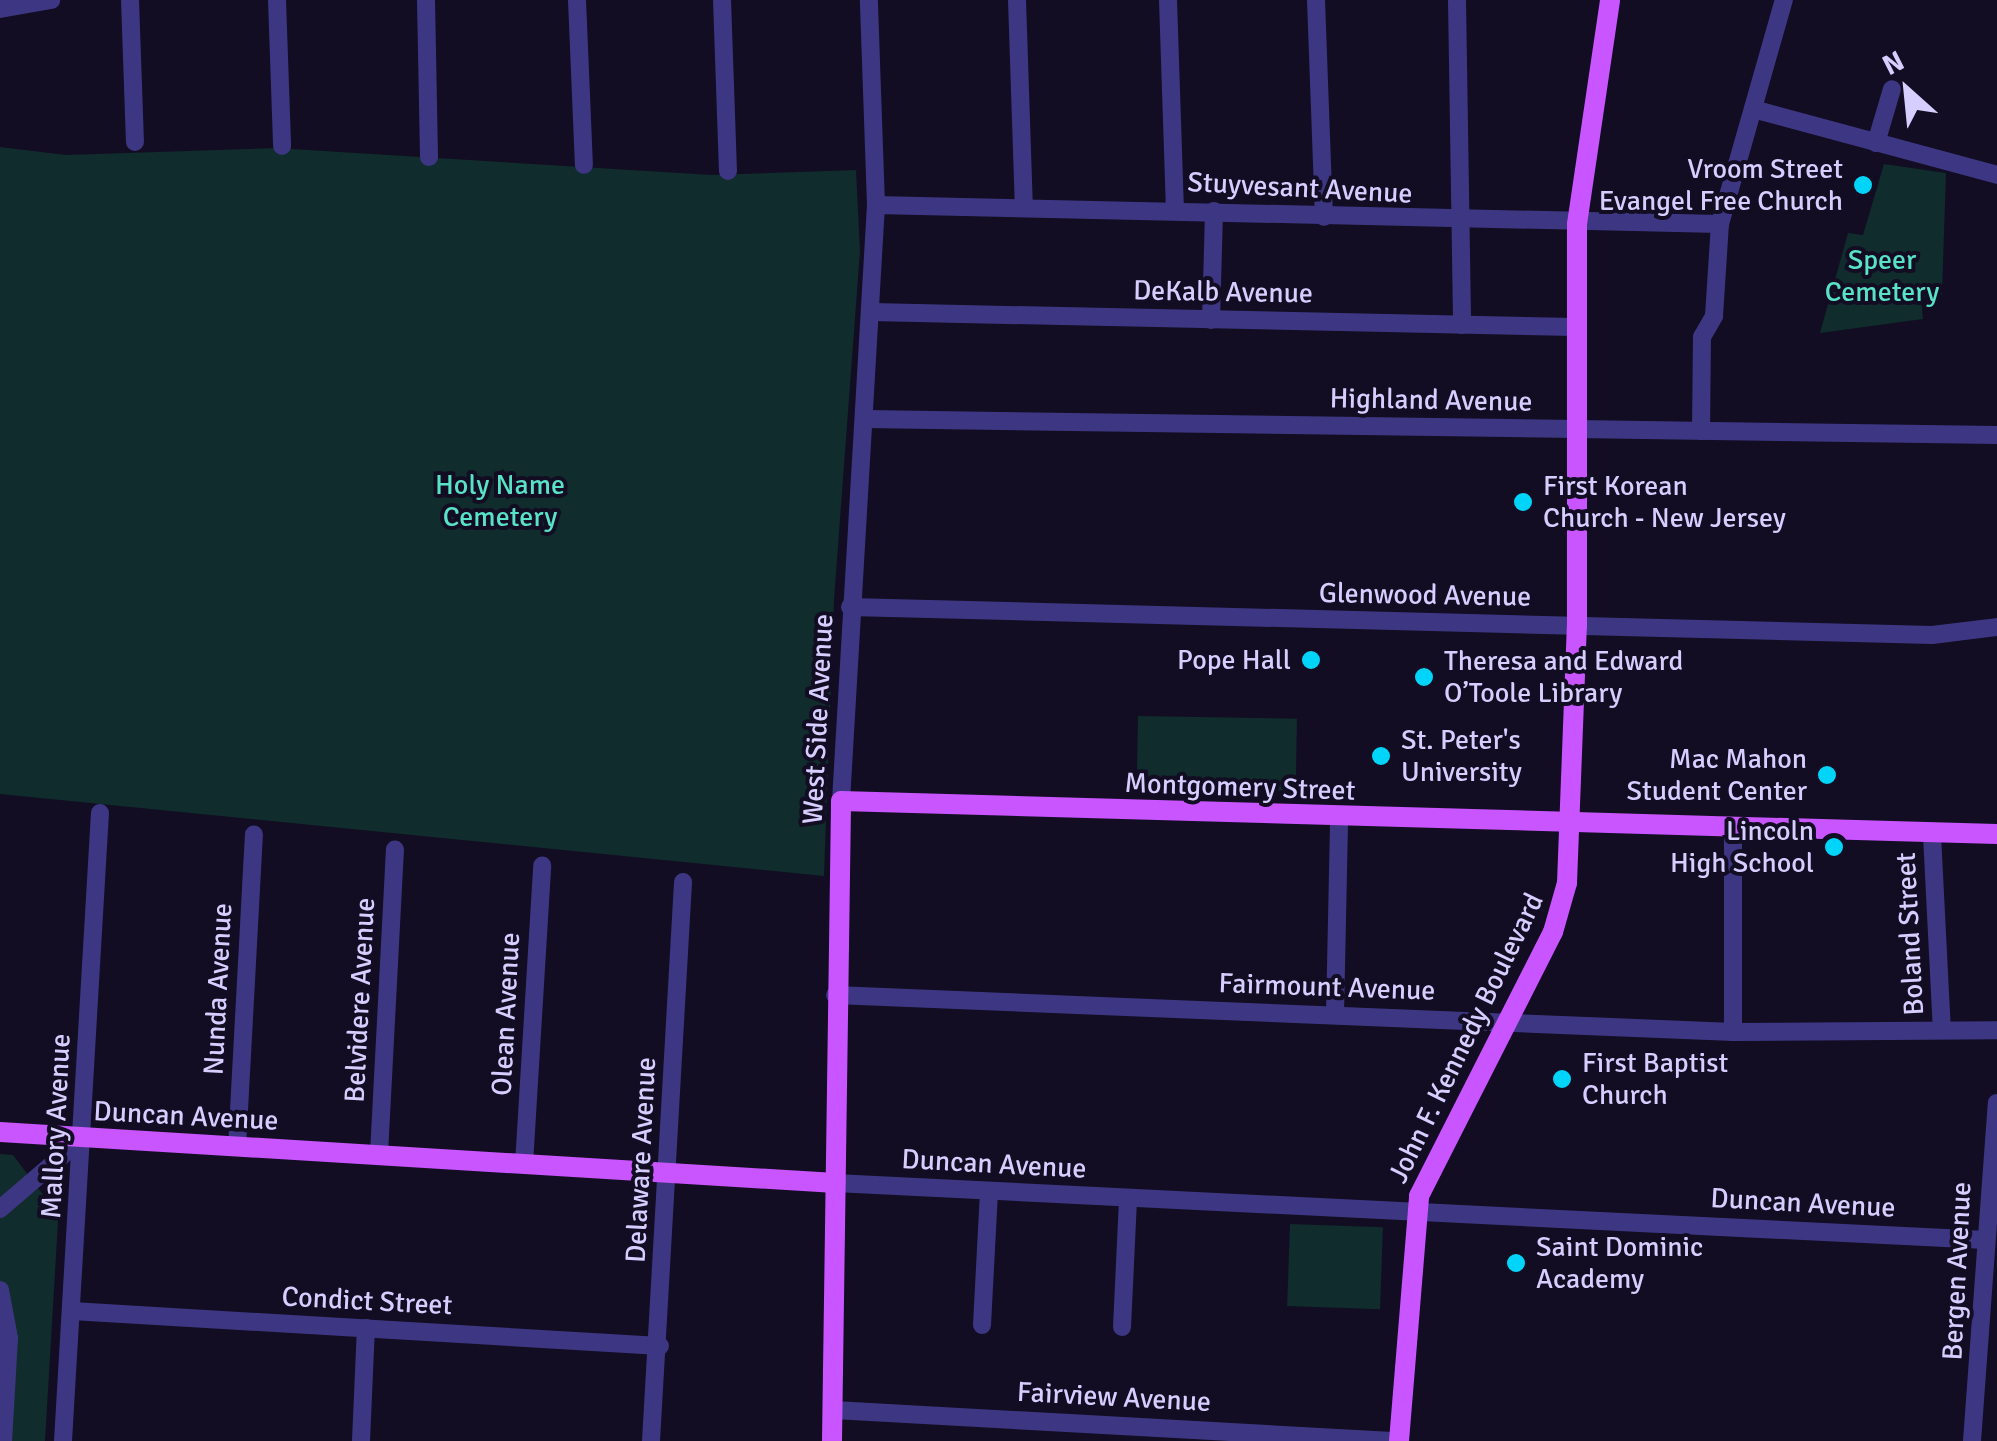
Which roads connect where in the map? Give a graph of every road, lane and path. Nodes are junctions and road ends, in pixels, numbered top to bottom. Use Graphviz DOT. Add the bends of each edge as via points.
graph roads {
  1 [pos="52,0"];
  2 [pos="130,0"];
  3 [pos="277,0"];
  4 [pos="426,0"];
  5 [pos="577,0"];
  6 [pos="722,0"];
  7 [pos="869,0"];
  8 [pos="1018,0"];
  9 [pos="1168,0"];
  10 [pos="1316,0"];
  11 [pos="1457,0"];
  12 [pos="1610,0"];
  13 [pos="1784,0"];
  14 [pos="0,9"];
  15 [pos="1892,89"];
  16 [pos="1754,109"];
  17 [pos="135,142"];
  18 [pos="1876,143"];
  19 [pos="282,146"];
  20 [pos="429,157"];
  21 [pos="584,165"];
  22 [pos="728,170"];
  23 [pos="1997,175"];
  24 [pos="876,205"];
  25 [pos="1024,206"];
  26 [pos="1175,209"];
  27 [pos="1214,211"];
  28 [pos="1324,217"];
  29 [pos="1466,222"];
  30 [pos="1576,224"];
  31 [pos="1720,224"];
  32 [pos="871,312"];
  33 [pos="1211,320"];
  34 [pos="1462,325"];
  35 [pos="1575,327"];
  36 [pos="865,419"];
  37 [pos="1576,430"];
  38 [pos="1702,431"];
  39 [pos="1997,435"];
  40 [pos="850,608"];
  41 [pos="1577,626"];
  42 [pos="1997,627"];
  43 [pos="841,801"];
  44 [pos="100,814"];
  45 [pos="1339,818"];
  46 [pos="1570,826"];
  47 [pos="1734,831"];
  48 [pos="254,834"];
  49 [pos="1997,834"];
  50 [pos="1932,835"];
  51 [pos="396,848"];
  52 [pos="542,866"];
  53 [pos="684,882"];
  54 [pos="835,995"];
  55 [pos="1336,1014"];
  56 [pos="1506,1022"];
  57 [pos="1942,1030"];
  58 [pos="1997,1030"];
  59 [pos="1733,1032"];
  60 [pos="1997,1103"];
  61 [pos="0,1132"];
  62 [pos="84,1137"];
  63 [pos="238,1147"];
  64 [pos="379,1154"];
  65 [pos="524,1164"];
  66 [pos="667,1174"];
  67 [pos="835,1183"];
  68 [pos="988,1191"];
  69 [pos="1128,1199"];
  70 [pos="0,1209"];
  71 [pos="1414,1212"];
  72 [pos="1986,1240"];
  73 [pos="0,1290"];
  74 [pos="72,1311"];
  75 [pos="982,1325"];
  76 [pos="1122,1327"];
  77 [pos="366,1328"];
  78 [pos="660,1346"];
  79 [pos="1990,1354"];
  80 [pos="834,1410"];
  81 [pos="3,1441"];
  82 [pos="63,1441"];
  83 [pos="362,1441"];
  84 [pos="652,1441"];
  85 [pos="832,1441"];
  86 [pos="1395,1441"];
  87 [pos="1972,1441"];
  1 -- 14 [label="street"];
  2 -- 17 [label="street"];
  3 -- 19 [label="street"];
  4 -- 20 [label="street"];
  5 -- 21 [label="street"];
  6 -- 22 [label="street"];
  7 -- 24 [label="street, West Side Avenue"];
  8 -- 25 [label="street"];
  9 -- 26 [label="street"];
  10 -- 28 [label="street"];
  11 -- 29 [label="street"];
  12 -- 30 [label="main road, John F. Kennedy Boulevard"];
  13 -- 16 [label="street"];
  15 -- 18 [label="street"];
  16 -- 18 [label="street"];
  16 -- 31 [label="street"];
  18 -- 23 [label="street"];
  24 -- 25 [label="street, Stuyvesant Avenue"];
  24 -- 32 [label="street, West Side Avenue"];
  25 -- 26 [label="street, Stuyvesant Avenue"];
  26 -- 27 [label="street, Stuyvesant Avenue"];
  27 -- 28 [label="street, Stuyvesant Avenue"];
  27 -- 33 [label="street"];
  28 -- 29 [label="street, Stuyvesant Avenue"];
  29 -- 30 [label="street, Stuyvesant Avenue"];
  29 -- 34 [label="street"];
  30 -- 31 [label="street, Stuyvesant Avenue"];
  30 -- 35 [label="main road, John F. Kennedy Boulevard"];
  31 -- 38 [label="street" via="1714,316 1702,336"];
  32 -- 33 [label="street, DeKalb Avenue"];
  32 -- 36 [label="street, West Side Avenue"];
  33 -- 34 [label="street, DeKalb Avenue"];
  34 -- 35 [label="street, DeKalb Avenue"];
  35 -- 37 [label="main road, John F. Kennedy Boulevard"];
  36 -- 37 [label="street, Highland Avenue"];
  36 -- 40 [label="street, West Side Avenue"];
  37 -- 38 [label="street, Highland Avenue"];
  37 -- 41 [label="main road, John F. Kennedy Boulevard"];
  38 -- 39 [label="street, Highland Avenue"];
  40 -- 41 [label="street, Glenwood Avenue"];
  40 -- 43 [label="street, West Side Avenue"];
  41 -- 42 [label="street, Glenwood Avenue" via="1932,636"];
  41 -- 46 [label="main road, John F. Kennedy Boulevard"];
  43 -- 45 [label="main road, Montgomery Street"];
  43 -- 54 [label="main road, West Side Avenue"];
  44 -- 62 [label="street, Mallory Avenue"];
  45 -- 46 [label="main road, Montgomery Street"];
  45 -- 55 [label="street"];
  46 -- 47 [label="main road, Montgomery Street"];
  46 -- 56 [label="main road, John F. Kennedy Boulevard" via="1563,902"];
  47 -- 50 [label="main road, Montgomery Street"];
  47 -- 59 [label="street"];
  48 -- 63 [label="street, Nunda Avenue"];
  49 -- 50 [label="main road, Montgomery Street"];
  50 -- 57 [label="street, Boland Street"];
  51 -- 64 [label="street, Belvidere Avenue"];
  52 -- 65 [label="street, Olean Avenue"];
  53 -- 66 [label="street, Delaware Avenue"];
  54 -- 55 [label="street, Fairmount Avenue"];
  54 -- 67 [label="main road, West Side Avenue"];
  55 -- 56 [label="street, Fairmount Avenue"];
  56 -- 59 [label="street, Fairmount Avenue"];
  56 -- 71 [label="main road, John F. Kennedy Boulevard"];
  57 -- 58 [label="street, Fairmount Avenue"];
  57 -- 59 [label="street, Fairmount Avenue"];
  60 -- 72 [label="street, Bergen Avenue"];
  61 -- 62 [label="main road, Duncan Avenue"];
  62 -- 63 [label="main road, Duncan Avenue"];
  62 -- 70 [label="street"];
  62 -- 74 [label="street, Mallory Avenue"];
  63 -- 64 [label="main road, Duncan Avenue"];
  64 -- 65 [label="main road, Duncan Avenue"];
  65 -- 66 [label="main road, Duncan Avenue"];
  66 -- 67 [label="main road, Duncan Avenue"];
  66 -- 78 [label="street, Delaware Avenue"];
  67 -- 68 [label="street, Duncan Avenue"];
  67 -- 80 [label="main road, West Side Avenue"];
  68 -- 69 [label="street, Duncan Avenue"];
  68 -- 75 [label="street"];
  69 -- 71 [label="street, Duncan Avenue"];
  69 -- 76 [label="street"];
  71 -- 72 [label="street, Duncan Avenue"];
  71 -- 86 [label="main road, John F. Kennedy Boulevard"];
  72 -- 79 [label="street, Bergen Avenue"];
  73 -- 81 [label="street" via="8,1338"];
  74 -- 77 [label="street, Condict Street"];
  74 -- 82 [label="street, Mallory Avenue"];
  77 -- 78 [label="street, Condict Street"];
  77 -- 83 [label="street"];
  78 -- 84 [label="street, Delaware Avenue"];
  79 -- 87 [label="street, Bergen Avenue"];
  80 -- 85 [label="main road, West Side Avenue"];
  80 -- 86 [label="street, Fairview Avenue"];
}
